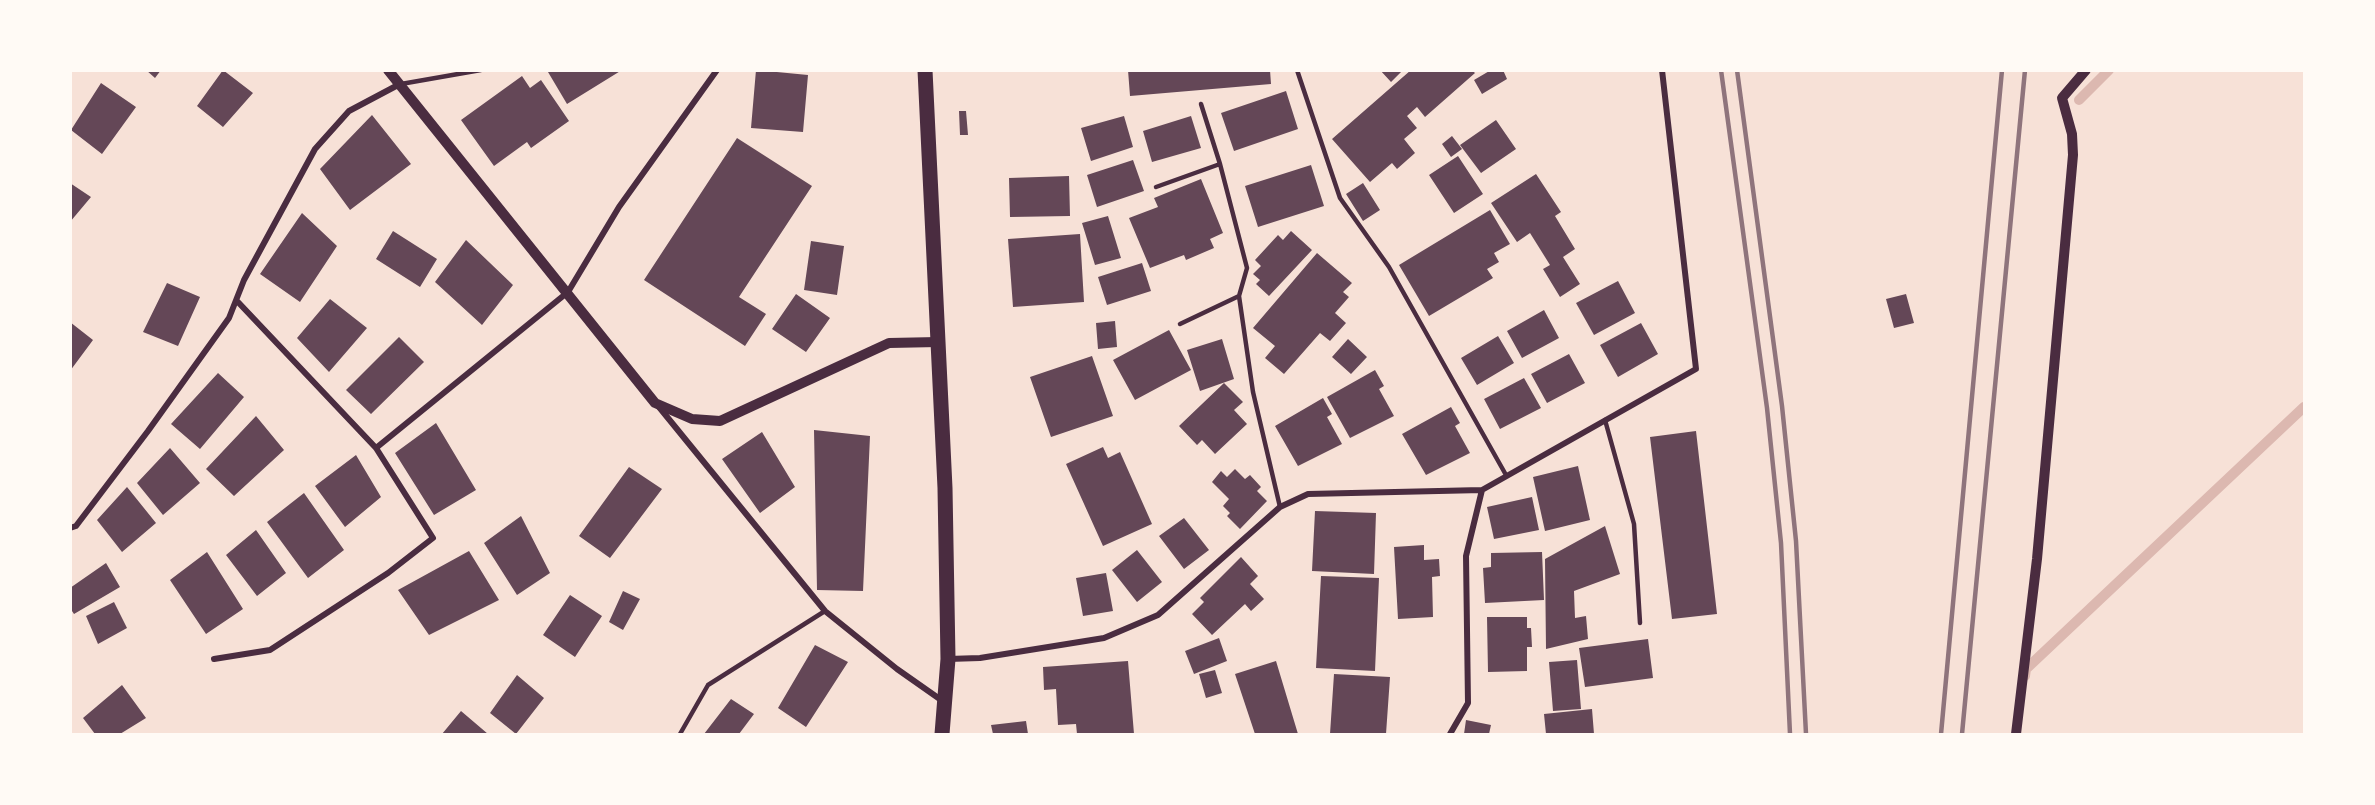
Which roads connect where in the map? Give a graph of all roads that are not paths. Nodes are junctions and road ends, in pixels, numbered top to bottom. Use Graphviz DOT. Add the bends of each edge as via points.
graph roads {
  1 [pos="388,70"];
  2 [pos="481,70"];
  3 [pos="717,70"];
  4 [pos="925,70"];
  5 [pos="1297,70"];
  6 [pos="1662,70"];
  7 [pos="2086,70"];
  8 [pos="398,85"];
  9 [pos="1201,104"];
  10 [pos="1220,164"];
  11 [pos="1156,188"];
  12 [pos="568,292"];
  13 [pos="1239,296"];
  14 [pos="237,301"];
  15 [pos="1180,324"];
  16 [pos="938,342"];
  17 [pos="655,404"];
  18 [pos="1605,420"];
  19 [pos="376,448"];
  20 [pos="1506,475"];
  21 [pos="1482,490"];
  22 [pos="1280,507"];
  23 [pos="70,528"];
  24 [pos="825,611"];
  25 [pos="1641,623"];
  26 [pos="214,659"];
  27 [pos="948,659"];
  28 [pos="944,702"];
  29 [pos="680,735"];
  30 [pos="942,735"];
  31 [pos="1450,735"];
  32 [pos="2016,735"];
  1 -- 8 [label="street"];
  2 -- 8 [label="lane"];
  3 -- 12 [label="street" via="619,207"];
  4 -- 16 [label="main road"];
  5 -- 20 [label="lane" via="1340,198 1389,267"];
  6 -- 18 [label="street" via="1695,369"];
  7 -- 32 [label="street" via="2062,98 2073,155 2037,559"];
  8 -- 12 [label="street"];
  8 -- 14 [label="street" via="349,111 315,149 244,280"];
  9 -- 10 [label="lane"];
  10 -- 11 [label="lane"];
  10 -- 13 [label="lane" via="1247,267"];
  12 -- 17 [label="street"];
  12 -- 19 [label="street"];
  13 -- 15 [label="lane"];
  13 -- 22 [label="lane" via="1253,392"];
  14 -- 19 [label="street"];
  14 -- 23 [label="street" via="229,318 148,431 76,526"];
  16 -- 17 [label="street" via="889,343 720,421 692,419"];
  16 -- 27 [label="main road"];
  17 -- 24 [label="street"];
  18 -- 20 [label="street"];
  18 -- 25 [label="lane" via="1634,524"];
  19 -- 26 [label="street" via="433,538 388,573 270,650"];
  20 -- 21 [label="street"];
  21 -- 22 [label="street" via="1308,494"];
  21 -- 31 [label="street" via="1466,556 1468,704"];
  22 -- 27 [label="street" via="1158,615 1104,638 980,658"];
  24 -- 28 [label="street"];
  24 -- 29 [label="lane" via="708,685"];
  27 -- 28 [label="main road"];
  28 -- 30 [label="main road"];
}
